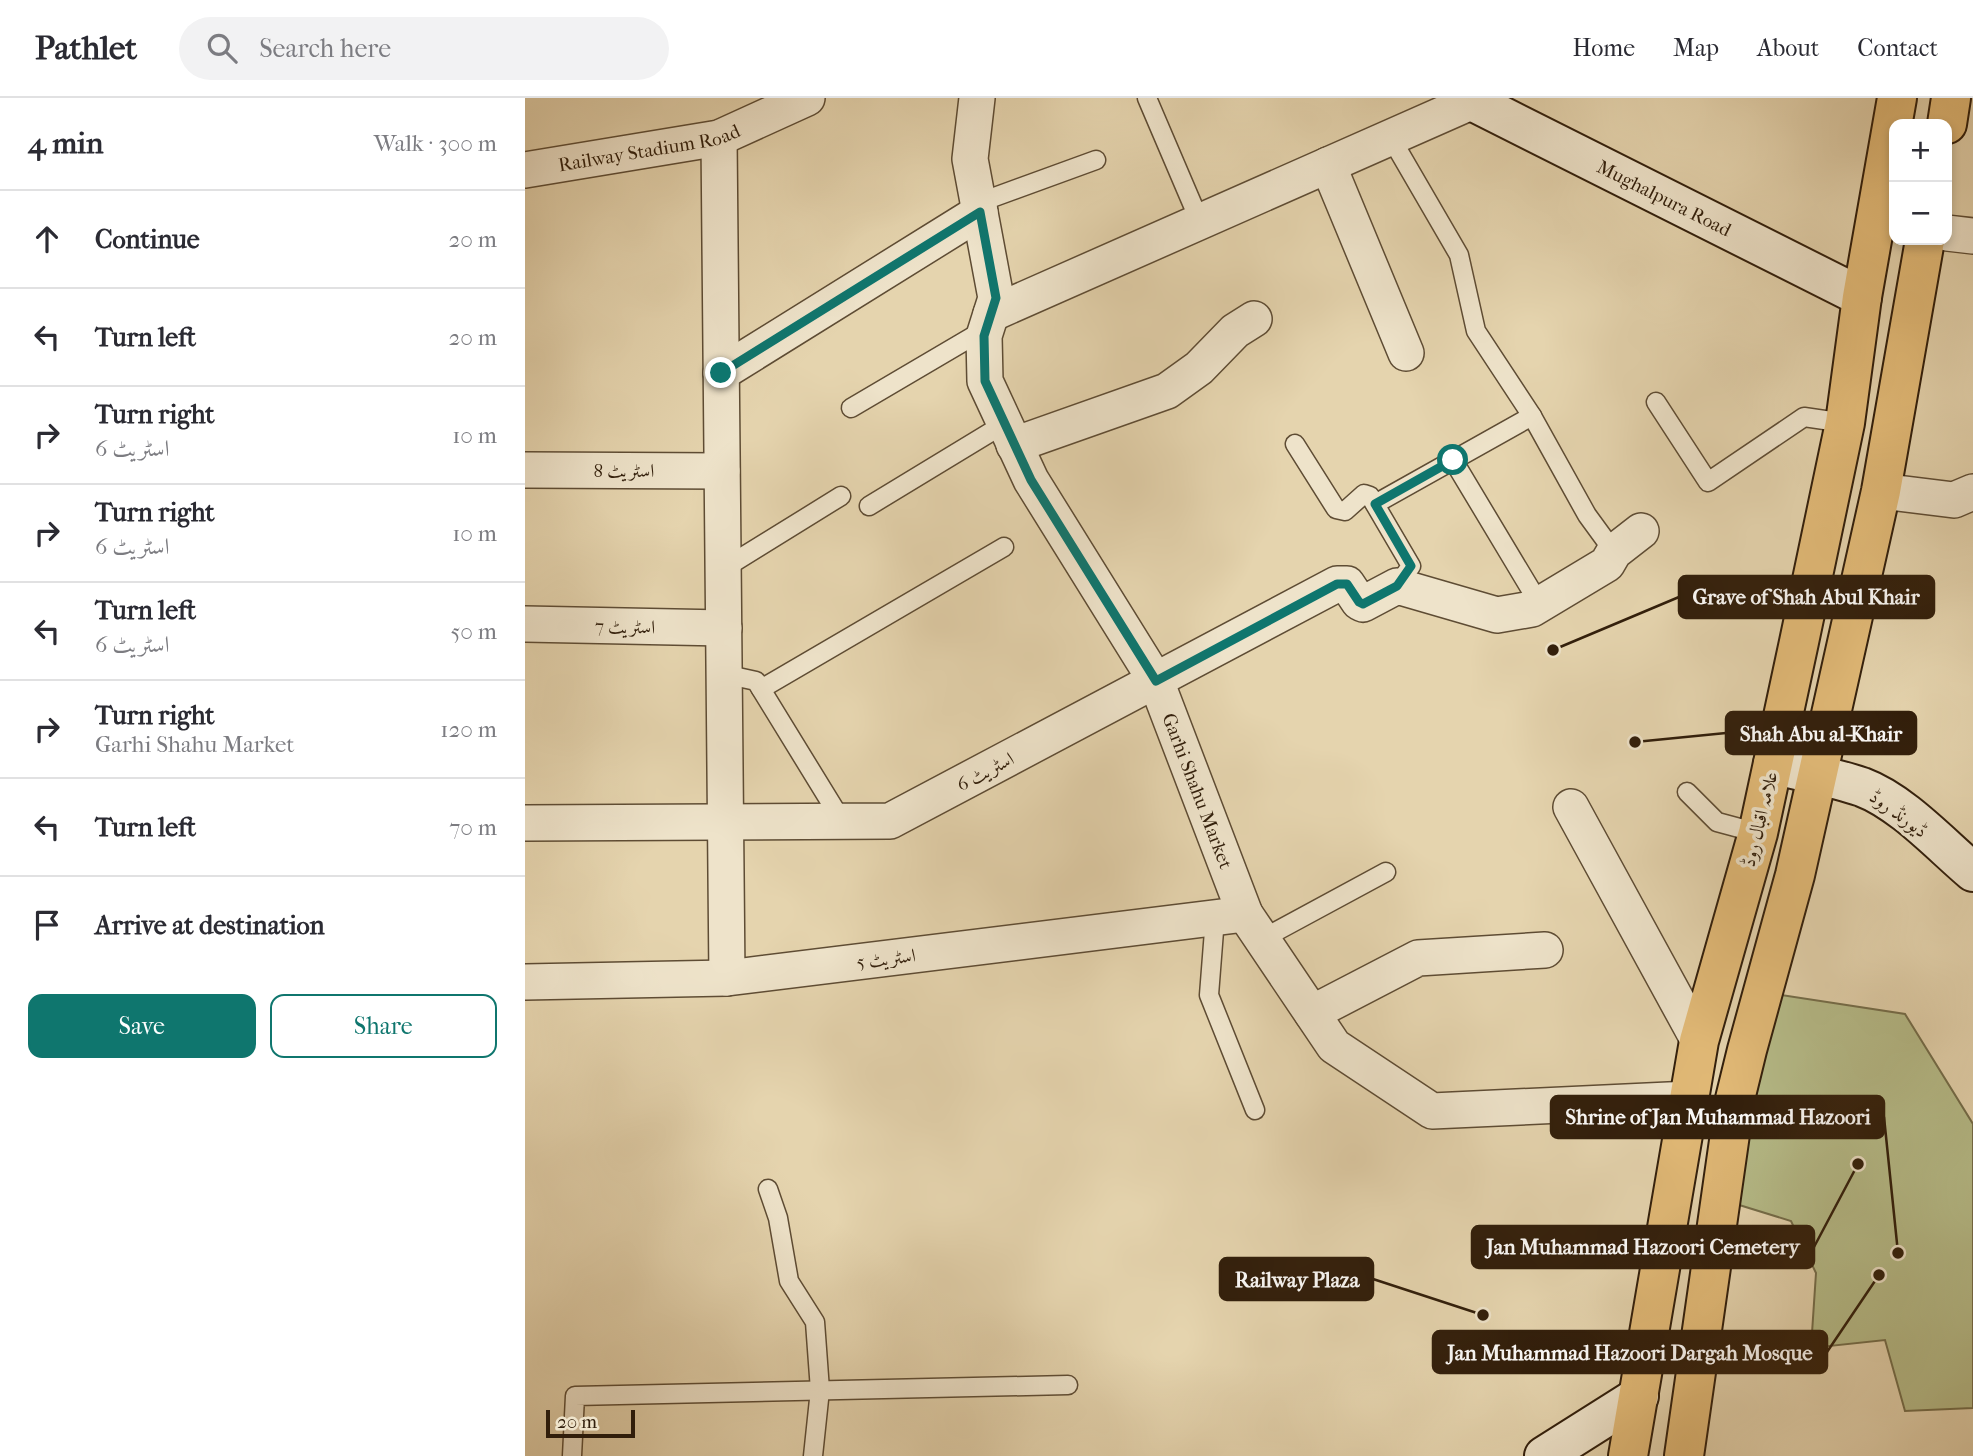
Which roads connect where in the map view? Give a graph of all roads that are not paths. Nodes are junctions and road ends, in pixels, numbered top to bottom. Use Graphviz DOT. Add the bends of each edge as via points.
graph roads {
  1 [pos="807,98"];
  2 [pos="977,98"];
  3 [pos="1147,98"];
  4 [pos="1897,98"];
  5 [pos="1951,98"];
  6 [pos="1470,100"];
  7 [pos="1948,119"];
  8 [pos="719,138"];
  9 [pos="1391,138"];
  10 [pos="1096,160"];
  11 [pos="1328,165"];
  12 [pos="525,170"];
  13 [pos="979,208"];
  14 [pos="1200,222"];
  15 [pos="1952,234"];
  16 [pos="1973,236"];
  17 [pos="1924,245"];
  18 [pos="1863,297"];
  19 [pos="1254,319"];
  20 [pos="989,321"];
  21 [pos="1406,353"];
  22 [pos="721,373"];
  23 [pos="1655,402"];
  24 [pos="851,408"];
  25 [pos="1532,416"];
  26 [pos="1845,423"];
  27 [pos="1009,435"];
  28 [pos="1295,444"];
  29 [pos="1453,460"];
  30 [pos="525,470"];
  31 [pos="722,471"];
  32 [pos="1881,491"];
  33 [pos="1973,492"];
  34 [pos="841,496"];
  35 [pos="1375,504"];
  36 [pos="869,506"];
  37 [pos="1641,531"];
  38 [pos="1004,547"];
  39 [pos="1614,552"];
  40 [pos="723,569"];
  41 [pos="1397,586"];
  42 [pos="1540,604"];
  43 [pos="525,624"];
  44 [pos="724,628"];
  45 [pos="724,674"];
  46 [pos="1156,681"];
  47 [pos="761,689"];
  48 [pos="1773,764"];
  49 [pos="1816,775"];
  50 [pos="1687,792"];
  51 [pos="1571,807"];
  52 [pos="842,821"];
  53 [pos="726,822"];
  54 [pos="525,823"];
  55 [pos="1758,833"];
  56 [pos="1386,872"];
  57 [pos="1973,873"];
  58 [pos="1241,924"];
  59 [pos="1545,950"];
  60 [pos="727,978"];
  61 [pos="525,982"];
  62 [pos="1312,1013"];
  63 [pos="1699,1041"];
  64 [pos="1690,1099"];
  65 [pos="1255,1110"];
  66 [pos="768,1189"];
  67 [pos="1068,1385"];
  68 [pos="820,1391"];
  69 [pos="1639,1396"];
  70 [pos="572,1456"];
  71 [pos="813,1456"];
  72 [pos="1544,1456"];
  73 [pos="1629,1456"];
  74 [pos="1684,1456"];
  1 -- 8 [label="street, Railway Stadium Road"];
  2 -- 13 [label="street, Garhi Shahu Market" via="971,159"];
  3 -- 14 [label="lane"];
  4 -- 18 [label="main road, علامہ اقبال روڈ"];
  5 -- 7 [label="main road"];
  6 -- 9 [label="street"];
  6 -- 18 [label="main road, Mughalpura Road"];
  8 -- 12 [label="street, Railway Stadium Road"];
  8 -- 22 [label="street"];
  9 -- 11 [label="street"];
  9 -- 25 [label="lane" via="1459,255 1476,331"];
  10 -- 13 [label="lane"];
  11 -- 14 [label="street"];
  11 -- 21 [label="street"];
  13 -- 20 [label="street, Garhi Shahu Market" via="996,298"];
  13 -- 22 [label="street"];
  14 -- 20 [label="street"];
  15 -- 16 [label="street"];
  17 -- 32 [label="main road"];
  18 -- 26 [label="main road, علامہ اقبال روڈ"];
  19 -- 27 [label="street" via="1167,391"];
  20 -- 24 [label="lane"];
  20 -- 27 [label="street, Garhi Shahu Market" via="984,336 985,381"];
  22 -- 31 [label="street"];
  23 -- 26 [label="lane" via="1708,482 1804,417"];
  25 -- 29 [label="lane"];
  25 -- 39 [label="lane" via="1587,515"];
  26 -- 48 [label="main road, علامہ اقبال روڈ"];
  27 -- 36 [label="lane"];
  27 -- 46 [label="street, Garhi Shahu Market" via="1031,480"];
  28 -- 35 [label="lane" via="1336,509 1345,511 1367,494"];
  29 -- 35 [label="lane"];
  29 -- 42 [label="lane"];
  30 -- 31 [label="street, اسٹریٹ 8"];
  31 -- 40 [label="street"];
  32 -- 33 [label="street" via="1954,500"];
  32 -- 49 [label="main road"];
  34 -- 40 [label="lane"];
  35 -- 41 [label="lane" via="1411,566"];
  37 -- 39 [label="street"];
  38 -- 47 [label="lane"];
  39 -- 42 [label="street" via="1607,564"];
  40 -- 44 [label="street"];
  41 -- 42 [label="street" via="1497,615"];
  41 -- 46 [label="street, اسٹریٹ 6" via="1363,604 1347,584 1337,584"];
  43 -- 44 [label="street, اسٹریٹ 7"];
  44 -- 45 [label="street"];
  45 -- 47 [label="lane" via="756,681"];
  45 -- 53 [label="street"];
  46 -- 52 [label="street, اسٹریٹ 6" via="890,821"];
  46 -- 58 [label="street, Garhi Shahu Market"];
  47 -- 52 [label="lane"];
  48 -- 49 [label="main road, ڈیورنڈ روڈ"];
  48 -- 55 [label="main road, علامہ اقبال روڈ"];
  49 -- 57 [label="main road, ڈیورنڈ روڈ" via="1881,796"];
  49 -- 74 [label="main road" via="1795,876 1735,1099"];
  50 -- 55 [label="lane" via="1717,822"];
  51 -- 63 [label="street"];
  52 -- 53 [label="street, اسٹریٹ 6"];
  53 -- 54 [label="street, اسٹریٹ 6"];
  53 -- 60 [label="street"];
  55 -- 63 [label="main road, علامہ اقبال روڈ"];
  56 -- 58 [label="lane"];
  58 -- 60 [label="street, اسٹریٹ 5"];
  58 -- 62 [label="street, Garhi Shahu Market"];
  58 -- 65 [label="lane" via="1209,995"];
  59 -- 62 [label="street" via="1418,958"];
  60 -- 61 [label="street, اسٹریٹ 5"];
  62 -- 64 [label="street, Garhi Shahu Market" via="1334,1046 1432,1111"];
  63 -- 64 [label="main road, علامہ اقبال روڈ"];
  64 -- 69 [label="main road, علامہ اقبال روڈ"];
  66 -- 68 [label="lane" via="789,1281 815,1322"];
  67 -- 68 [label="lane"];
  68 -- 70 [label="lane" via="575,1396"];
  68 -- 71 [label="lane"];
  69 -- 72 [label="main road"];
  69 -- 73 [label="main road, علامہ اقبال روڈ"];
}
